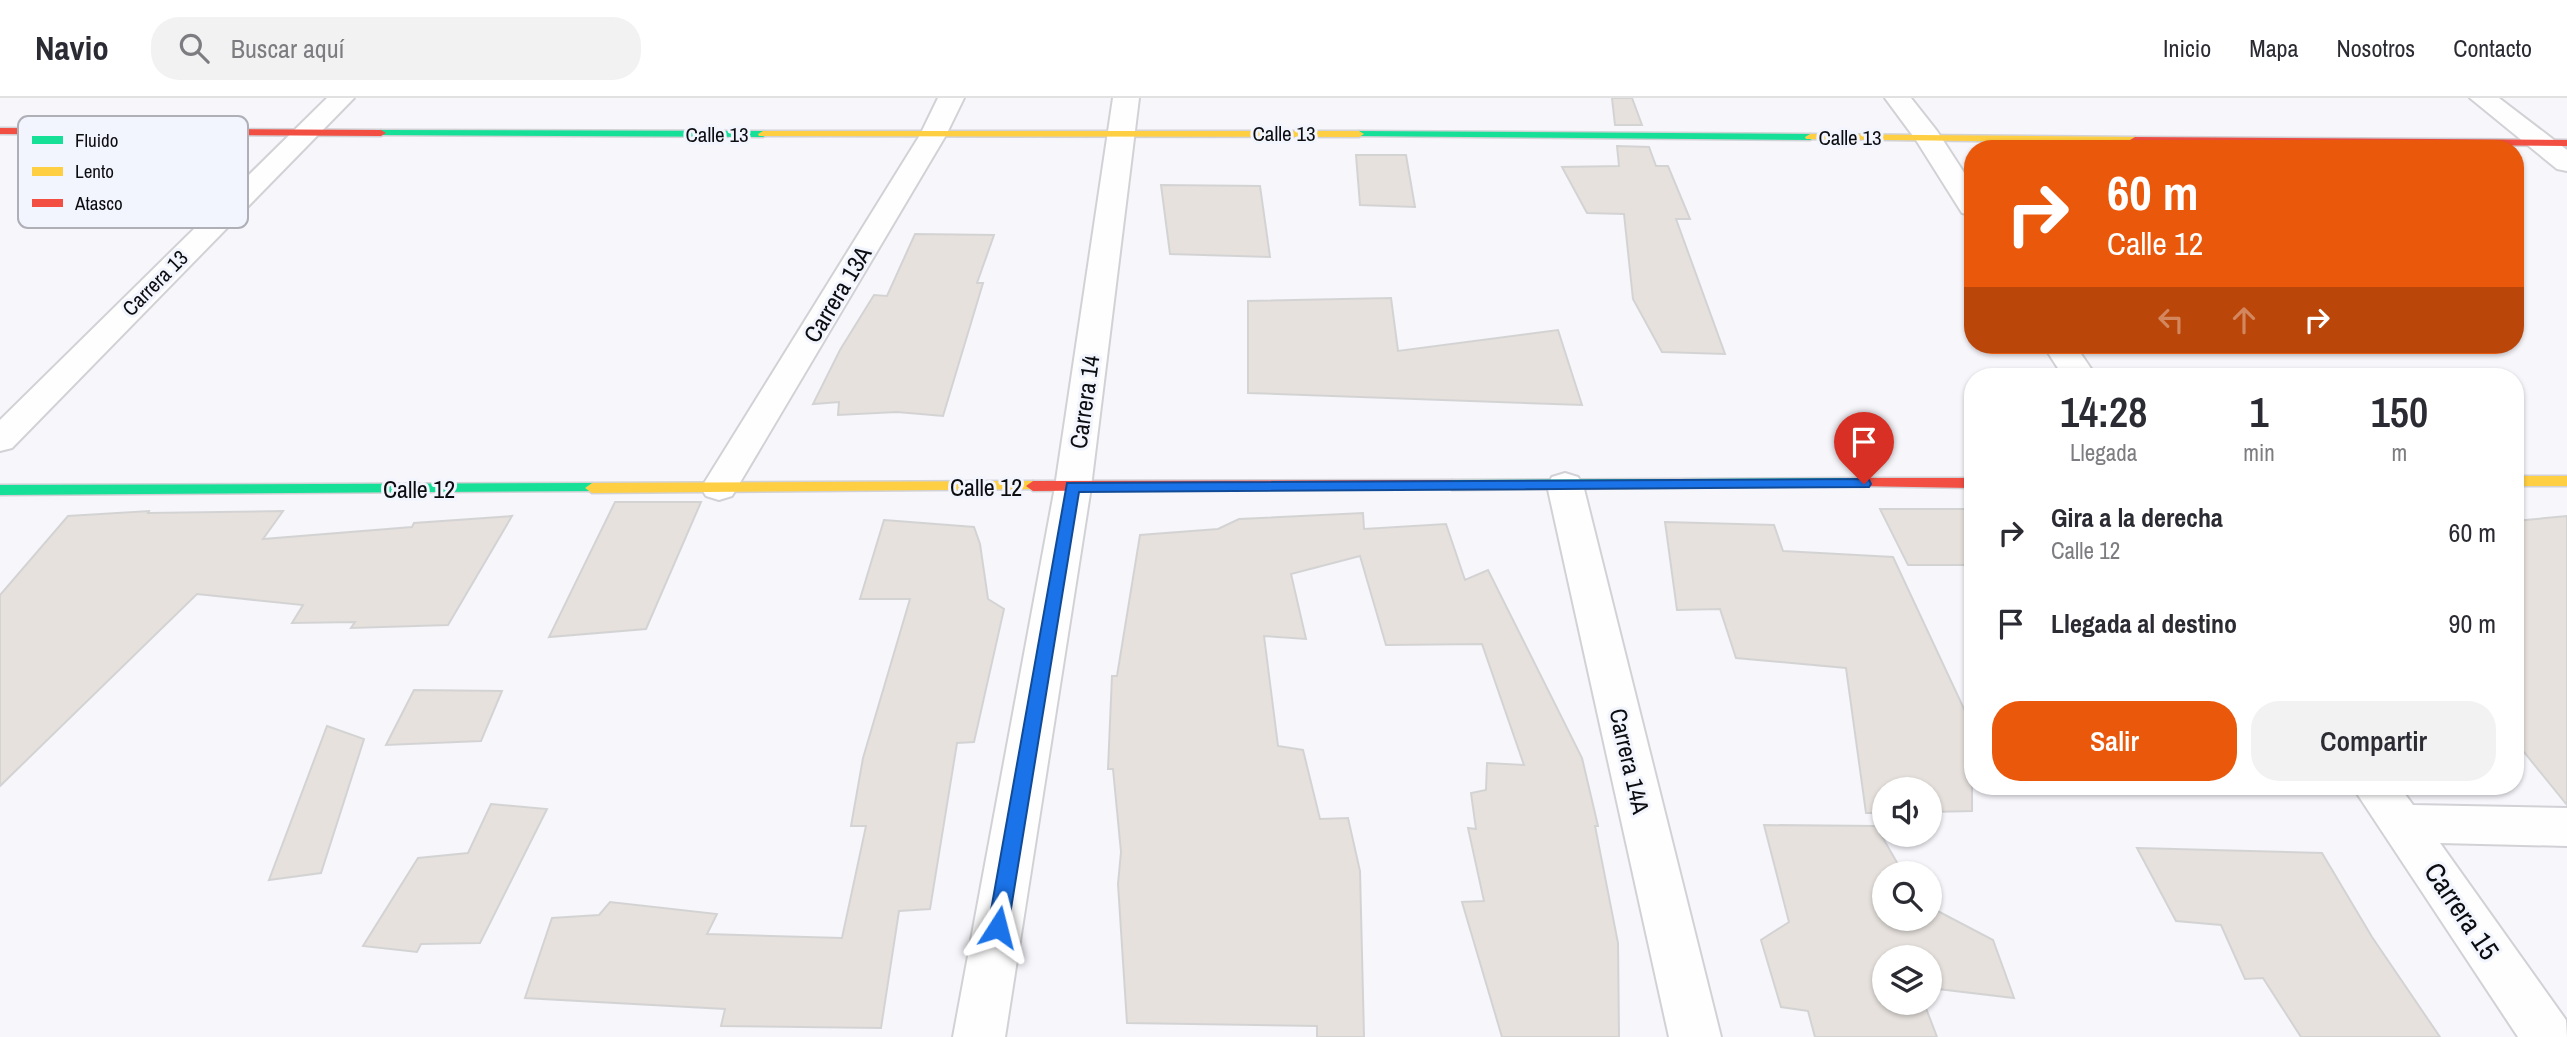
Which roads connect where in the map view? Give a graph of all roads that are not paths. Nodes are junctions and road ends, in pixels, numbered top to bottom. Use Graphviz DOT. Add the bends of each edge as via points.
graph roads {
  1 [pos="341,98"];
  2 [pos="951,98"];
  3 [pos="1126,98"];
  4 [pos="1898,98"];
  5 [pos="2483,98"];
  6 [pos="0,131"];
  7 [pos="18,131"];
  8 [pos="1120,132"];
  9 [pos="248,133"];
  10 [pos="303,133"];
  11 [pos="933,135"];
  12 [pos="1928,137"];
  13 [pos="2241,140"];
  14 [pos="2524,143"];
  15 [pos="2554,143"];
  16 [pos="2567,163"];
  17 [pos="248,189"];
  18 [pos="1964,194"];
  19 [pos="209,228"];
  20 [pos="0,440"];
  21 [pos="2524,481"];
  22 [pos="2567,481"];
  23 [pos="1964,483"];
  24 [pos="1565,485"];
  25 [pos="1073,487"];
  26 [pos="719,488"];
  27 [pos="0,491"];
  28 [pos="2381,795"];
  29 [pos="2403,824"];
  30 [pos="2567,827"];
  31 [pos="979,1037"];
  32 [pos="1695,1037"];
  33 [pos="2548,1037"];
  1 -- 10 [label="street, Carrera 13"];
  2 -- 11 [label="street, Carrera 13A"];
  3 -- 8 [label="street, Carrera 14"];
  4 -- 12 [label="street"];
  5 -- 15 [label="street"];
  6 -- 7 [label="street, Calle 13"];
  8 -- 11 [label="street, Calle 13"];
  8 -- 12 [label="street, Calle 13"];
  8 -- 25 [label="street, Carrera 14"];
  9 -- 10 [label="street, Calle 13"];
  10 -- 11 [label="street, Calle 13"];
  10 -- 17 [label="street, Carrera 13"];
  11 -- 26 [label="street, Carrera 13A"];
  12 -- 13 [label="street, Calle 13"];
  12 -- 18 [label="street"];
  14 -- 15 [label="street, Calle 13"];
  15 -- 16 [label="street"];
  19 -- 20 [label="street, Carrera 13"];
  21 -- 22 [label="street"];
  23 -- 24 [label="street, Calle 12"];
  24 -- 25 [label="street, Calle 12"];
  24 -- 32 [label="street, Carrera 14A"];
  25 -- 26 [label="street, Calle 12"];
  25 -- 31 [label="street, Carrera 14"];
  26 -- 27 [label="street, Calle 12"];
  28 -- 29 [label="street, Carrera 15"];
  29 -- 30 [label="street"];
  29 -- 33 [label="street, Carrera 15"];
}
